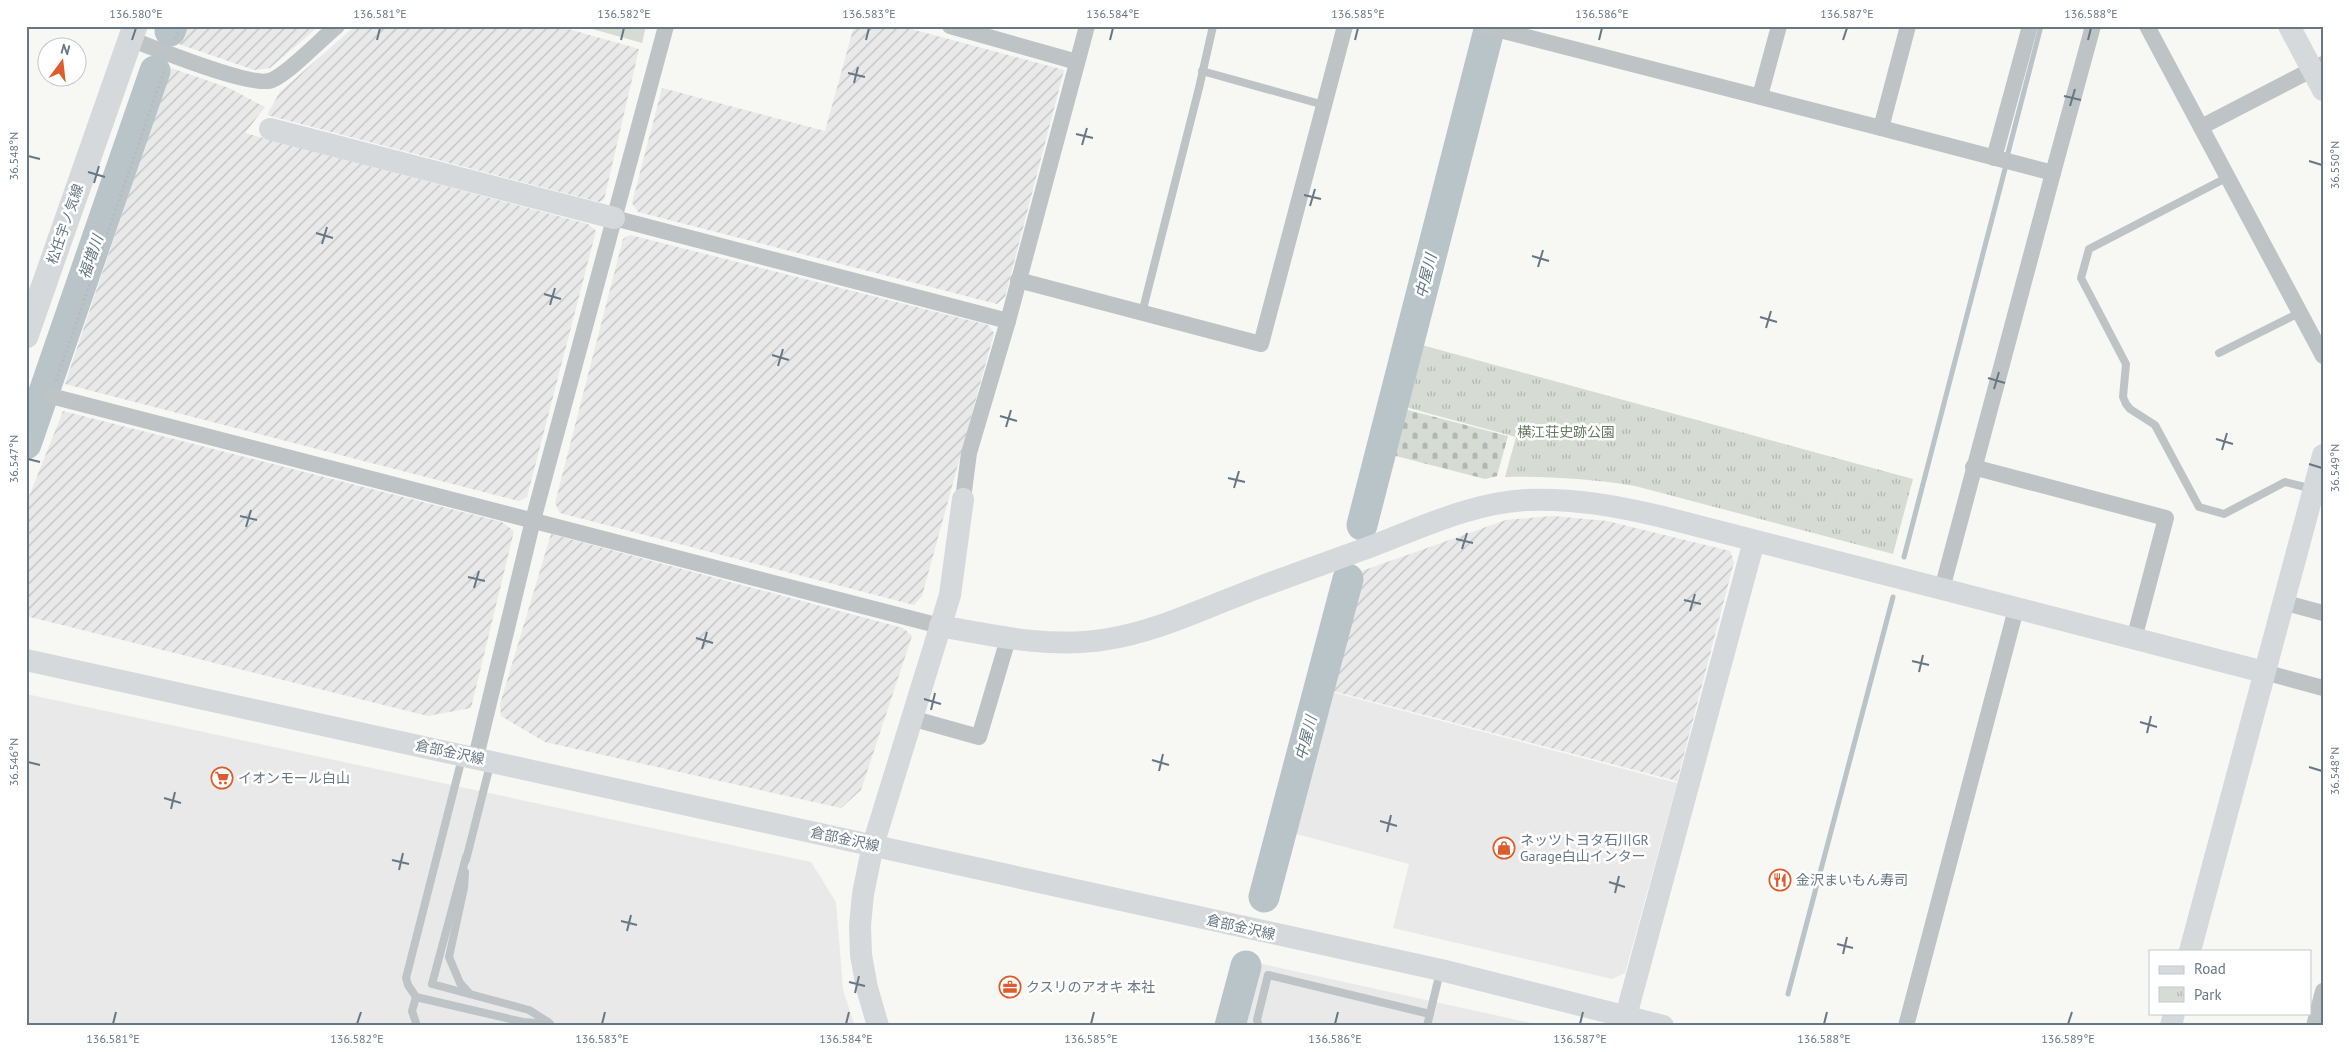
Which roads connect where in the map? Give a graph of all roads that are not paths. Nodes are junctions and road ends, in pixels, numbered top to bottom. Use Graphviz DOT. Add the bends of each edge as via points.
graph roads {
  1 [pos="337,26"];
  2 [pos="666,26"];
  3 [pos="1086,26"];
  4 [pos="1213,26"];
  5 [pos="1345,26"];
  6 [pos="1484,26"];
  7 [pos="1779,26"];
  8 [pos="1908,26"];
  9 [pos="2030,26"];
  10 [pos="2093,26"];
  11 [pos="2147,26"];
  12 [pos="2289,26"];
  13 [pos="958,27"];
  14 [pos="132,33"];
  15 [pos="1077,62"];
  16 [pos="2317,67"];
  17 [pos="1202,71"];
  18 [pos="2323,90"];
  19 [pos="1760,96"];
  20 [pos="1324,105"];
  21 [pos="2201,127"];
  22 [pos="1881,128"];
  23 [pos="270,129"];
  24 [pos="1994,158"];
  25 [pos="2053,173"];
  26 [pos="2228,177"];
  27 [pos="614,218"];
  28 [pos="1018,280"];
  29 [pos="1142,313"];
  30 [pos="2299,313"];
  31 [pos="1008,321"];
  32 [pos="26,336"];
  33 [pos="2219,353"];
  34 [pos="2323,356"];
  35 [pos="51,396"];
  36 [pos="2323,455"];
  37 [pos="1973,467"];
  38 [pos="2312,489"];
  39 [pos="963,499"];
  40 [pos="533,520"];
  41 [pos="1754,541"];
  42 [pos="1942,589"];
  43 [pos="2282,602"];
  44 [pos="2016,609"];
  45 [pos="2323,613"];
  46 [pos="940,626"];
  47 [pos="1008,638"];
  48 [pos="2134,639"];
  49 [pos="26,660"];
  50 [pos="2264,672"];
  51 [pos="2323,688"];
  52 [pos="911,718"];
  53 [pos="476,757"];
  54 [pos="873,845"];
  55 [pos="466,857"];
  56 [pos="2190,950"];
  57 [pos="1441,970"];
  58 [pos="2323,991"];
  59 [pos="471,994"];
  60 [pos="416,997"];
  61 [pos="1430,1014"];
  62 [pos="1626,1016"];
  63 [pos="550,1025"];
  64 [pos="417,1026"];
  65 [pos="878,1026"];
  66 [pos="1259,1026"];
  67 [pos="1427,1026"];
  68 [pos="1662,1026"];
  69 [pos="1906,1026"];
  70 [pos="2314,1026"];
  1 -- 14 [label="street" via="279,76 263,83 170,54"];
  2 -- 27 [label="street"];
  3 -- 15 [label="street"];
  4 -- 17 [label="lane"];
  5 -- 20 [label="street"];
  6 -- 19 [label="street"];
  7 -- 19 [label="street"];
  8 -- 22 [label="street"];
  9 -- 24 [label="street"];
  10 -- 25 [label="street"];
  11 -- 21 [label="street"];
  12 -- 16 [label="street"];
  13 -- 15 [label="street"];
  14 -- 32 [label="main road, 松任宇ノ気線"];
  15 -- 28 [label="street"];
  16 -- 18 [label="street"];
  16 -- 21 [label="street"];
  17 -- 20 [label="lane"];
  17 -- 29 [label="lane"];
  19 -- 22 [label="street"];
  20 -- 29 [label="street" via="1261,344"];
  21 -- 26 [label="street"];
  22 -- 24 [label="street"];
  23 -- 27 [label="street"];
  24 -- 25 [label="street"];
  25 -- 37 [label="street"];
  26 -- 30 [label="street"];
  26 -- 38 [label="lane" via="2089,249 2081,278 2126,364 2123,397 2126,404 2156,425 2199,507 2224,514 2286,482"];
  27 -- 31 [label="street"];
  27 -- 40 [label="street"];
  28 -- 29 [label="street"];
  28 -- 31 [label="street"];
  30 -- 33 [label="lane"];
  30 -- 34 [label="street"];
  31 -- 39 [label="street" via="969,453"];
  35 -- 40 [label="street"];
  36 -- 38 [label="street"];
  37 -- 42 [label="street"];
  37 -- 48 [label="street" via="2166,518"];
  38 -- 43 [label="street"];
  39 -- 46 [label="street" via="950,595"];
  40 -- 46 [label="street"];
  40 -- 53 [label="street"];
  41 -- 42 [label="street"];
  41 -- 47 [label="street" via="1613,505 1562,499 1524,500 1486,505 1434,522 1162,625 1117,637 1054,643"];
  41 -- 62 [label="street"];
  42 -- 44 [label="street"];
  43 -- 45 [label="street"];
  43 -- 50 [label="street"];
  44 -- 48 [label="street"];
  44 -- 69 [label="street"];
  46 -- 47 [label="street"];
  46 -- 52 [label="street"];
  47 -- 52 [label="street" via="979,737"];
  48 -- 50 [label="street"];
  49 -- 53 [label="street, 倉部金沢線"];
  50 -- 51 [label="street"];
  50 -- 56 [label="street"];
  52 -- 54 [label="street"];
  53 -- 54 [label="street, 倉部金沢線"];
  53 -- 55 [label="lane"];
  53 -- 60 [label="lane" via="406,978"];
  54 -- 57 [label="street, 倉部金沢線"];
  54 -- 65 [label="street" via="863,894 860,948"];
  55 -- 59 [label="lane" via="464,888 449,957 460,983"];
  55 -- 59 [label="lane" via="432,984"];
  57 -- 61 [label="lane"];
  57 -- 62 [label="street, 倉部金沢線"];
  58 -- 70 [label="street"];
  59 -- 63 [label="lane" via="529,1010"];
  60 -- 63 [label="lane" via="523,1022"];
  60 -- 64 [label="lane" via="412,1011"];
  61 -- 66 [label="lane" via="1268,975"];
  61 -- 67 [label="lane"];
  62 -- 68 [label="street, 倉部金沢線"];
}
